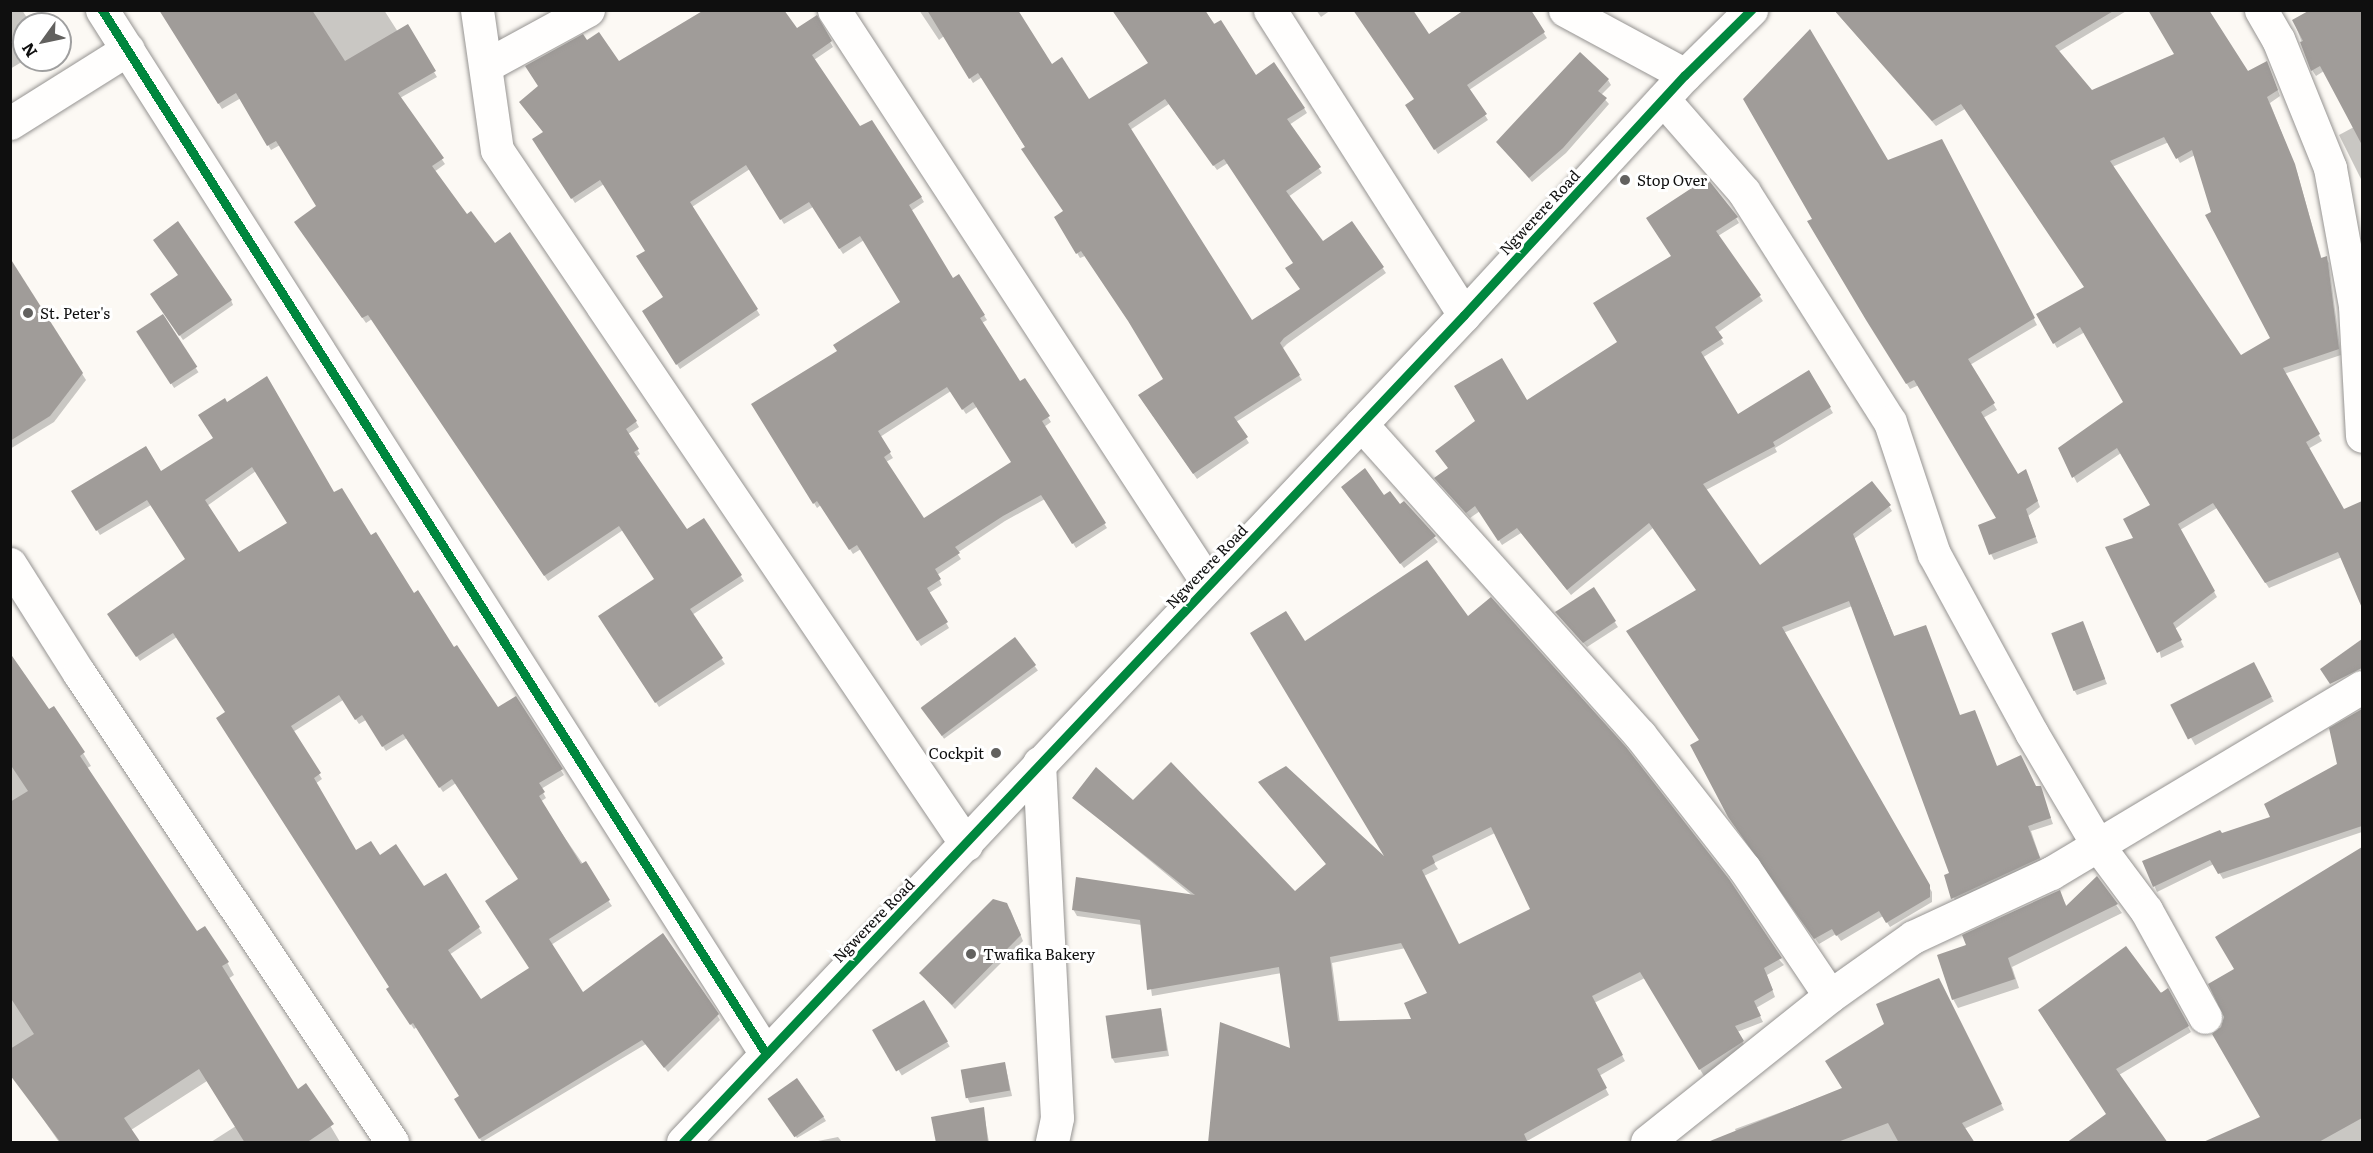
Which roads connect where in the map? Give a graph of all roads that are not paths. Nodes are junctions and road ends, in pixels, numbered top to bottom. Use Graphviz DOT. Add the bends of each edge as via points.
graph roads {
  1 [pos="102,10"];
  2 [pos="477,10"];
  3 [pos="588,10"];
  4 [pos="834,10"];
  5 [pos="1270,10"];
  6 [pos="1564,10"];
  7 [pos="1751,10"];
  8 [pos="2261,10"];
  9 [pos="128,49"];
  10 [pos="487,65"];
  11 [pos="1685,75"];
  12 [pos="1664,99"];
  13 [pos="10,123"];
  14 [pos="1464,315"];
  15 [pos="1361,424"];
  16 [pos="2362,436"];
  17 [pos="10,564"];
  18 [pos="1209,585"];
  19 [pos="2362,687"];
  20 [pos="1039,763"];
  21 [pos="966,844"];
  22 [pos="2098,847"];
  23 [pos="1830,996"];
  24 [pos="2205,1017"];
  25 [pos="766,1054"];
  26 [pos="392,1143"];
  27 [pos="683,1143"];
  28 [pos="1052,1143"];
  29 [pos="1647,1143"];
  1 -- 9 [label="street"];
  2 -- 10 [label="street"];
  3 -- 10 [label="street"];
  4 -- 18 [label="street"];
  5 -- 14 [label="street"];
  6 -- 11 [label="street"];
  7 -- 11 [label="street, Ngwerere Road"];
  8 -- 16 [label="street" via="2278,39 2331,168 2355,306"];
  9 -- 13 [label="street"];
  9 -- 25 [label="street"];
  10 -- 21 [label="street" via="497,150"];
  11 -- 12 [label="street, Ngwerere Road"];
  12 -- 14 [label="street, Ngwerere Road"];
  12 -- 22 [label="street" via="1744,192 1890,422 1934,554"];
  14 -- 15 [label="street, Ngwerere Road"];
  15 -- 18 [label="street, Ngwerere Road"];
  15 -- 23 [label="street" via="1640,735 1744,868"];
  17 -- 26 [label="street"];
  18 -- 20 [label="street, Ngwerere Road"];
  19 -- 22 [label="street"];
  20 -- 21 [label="street, Ngwerere Road"];
  20 -- 28 [label="street" via="1057,1118"];
  21 -- 25 [label="street, Ngwerere Road"];
  22 -- 23 [label="street" via="1913,937"];
  22 -- 24 [label="street" via="2146,910"];
  23 -- 29 [label="street"];
  25 -- 27 [label="street, Ngwerere Road"];
}
